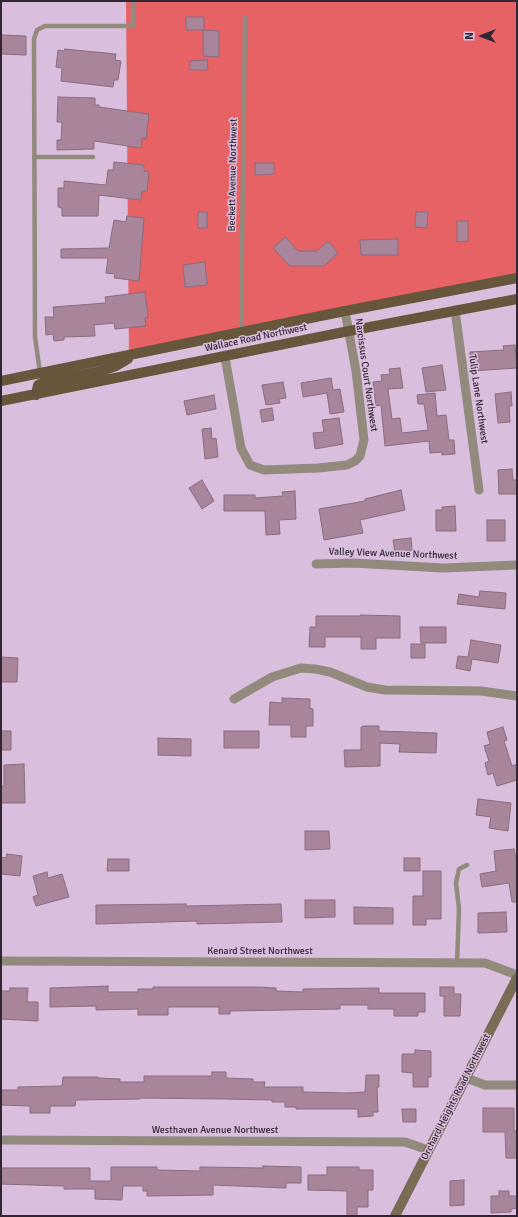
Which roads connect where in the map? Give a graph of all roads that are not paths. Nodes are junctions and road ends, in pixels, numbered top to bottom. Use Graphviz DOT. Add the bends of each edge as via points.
graph roads {
  1 [pos="133,1"];
  2 [pos="245,18"];
  3 [pos="34,157"];
  4 [pos="93,157"];
  5 [pos="517,278"];
  6 [pos="517,299"];
  7 [pos="455,310"];
  8 [pos="345,311"];
  9 [pos="349,331"];
  10 [pos="241,332"];
  11 [pos="137,354"];
  12 [pos="225,357"];
  13 [pos="40,373"];
  14 [pos="1,381"];
  15 [pos="36,395"];
  16 [pos="1,401"];
  17 [pos="479,490"];
  18 [pos="316,564"];
  19 [pos="517,565"];
  20 [pos="517,696"];
  21 [pos="234,699"];
  22 [pos="468,865"];
  23 [pos="1,961"];
  24 [pos="457,963"];
  25 [pos="517,976"];
  26 [pos="466,1078"];
  27 [pos="517,1085"];
  28 [pos="1,1140"];
  29 [pos="428,1150"];
  30 [pos="395,1216"];
  1 -- 3 [label="lane" via="133,26 45,26 37,30 34,39"];
  2 -- 10 [label="lane, Beckett Avenue Northwest"];
  3 -- 4 [label="lane"];
  3 -- 13 [label="lane" via="35,337"];
  5 -- 8 [label="main road, Wallace Road Northwest"];
  6 -- 7 [label="main road, Wallace Road Northwest"];
  7 -- 9 [label="main road, Wallace Road Northwest"];
  7 -- 17 [label="street, Tulip Lane Northwest"];
  8 -- 9 [label="street, Narcissus Court Northwest"];
  8 -- 10 [label="main road, Wallace Road Northwest"];
  9 -- 12 [label="main road, Wallace Road Northwest"];
  9 -- 12 [label="street, Narcissus Court Northwest" via="364,440 360,456 342,466 264,470 250,466 241,448"];
  10 -- 11 [label="main road, Wallace Road Northwest"];
  11 -- 13 [label="main road, Wallace Road Northwest"];
  11 -- 15 [label="main road" via="102,371 42,383 38,385"];
  12 -- 15 [label="main road, Wallace Road Northwest"];
  13 -- 14 [label="main road, Wallace Road Northwest"];
  15 -- 16 [label="main road, Wallace Road Northwest"];
  18 -- 19 [label="street, Valley View Avenue Northwest" via="354,563 437,568"];
  20 -- 21 [label="street" via="481,691 386,690 367,687 330,672 301,668 272,677"];
  22 -- 24 [label="lane" via="459,869 456,883 459,909"];
  23 -- 24 [label="street, Kenard Street Northwest"];
  24 -- 25 [label="street, Kenard Street Northwest" via="485,963"];
  25 -- 26 [label="main road, Orchard Heights Road Northwest"];
  26 -- 27 [label="street" via="485,1085"];
  26 -- 29 [label="main road, Orchard Heights Road Northwest"];
  28 -- 29 [label="street, Westhaven Avenue Northwest" via="406,1142"];
  29 -- 30 [label="main road, Orchard Heights Road Northwest"];
}
